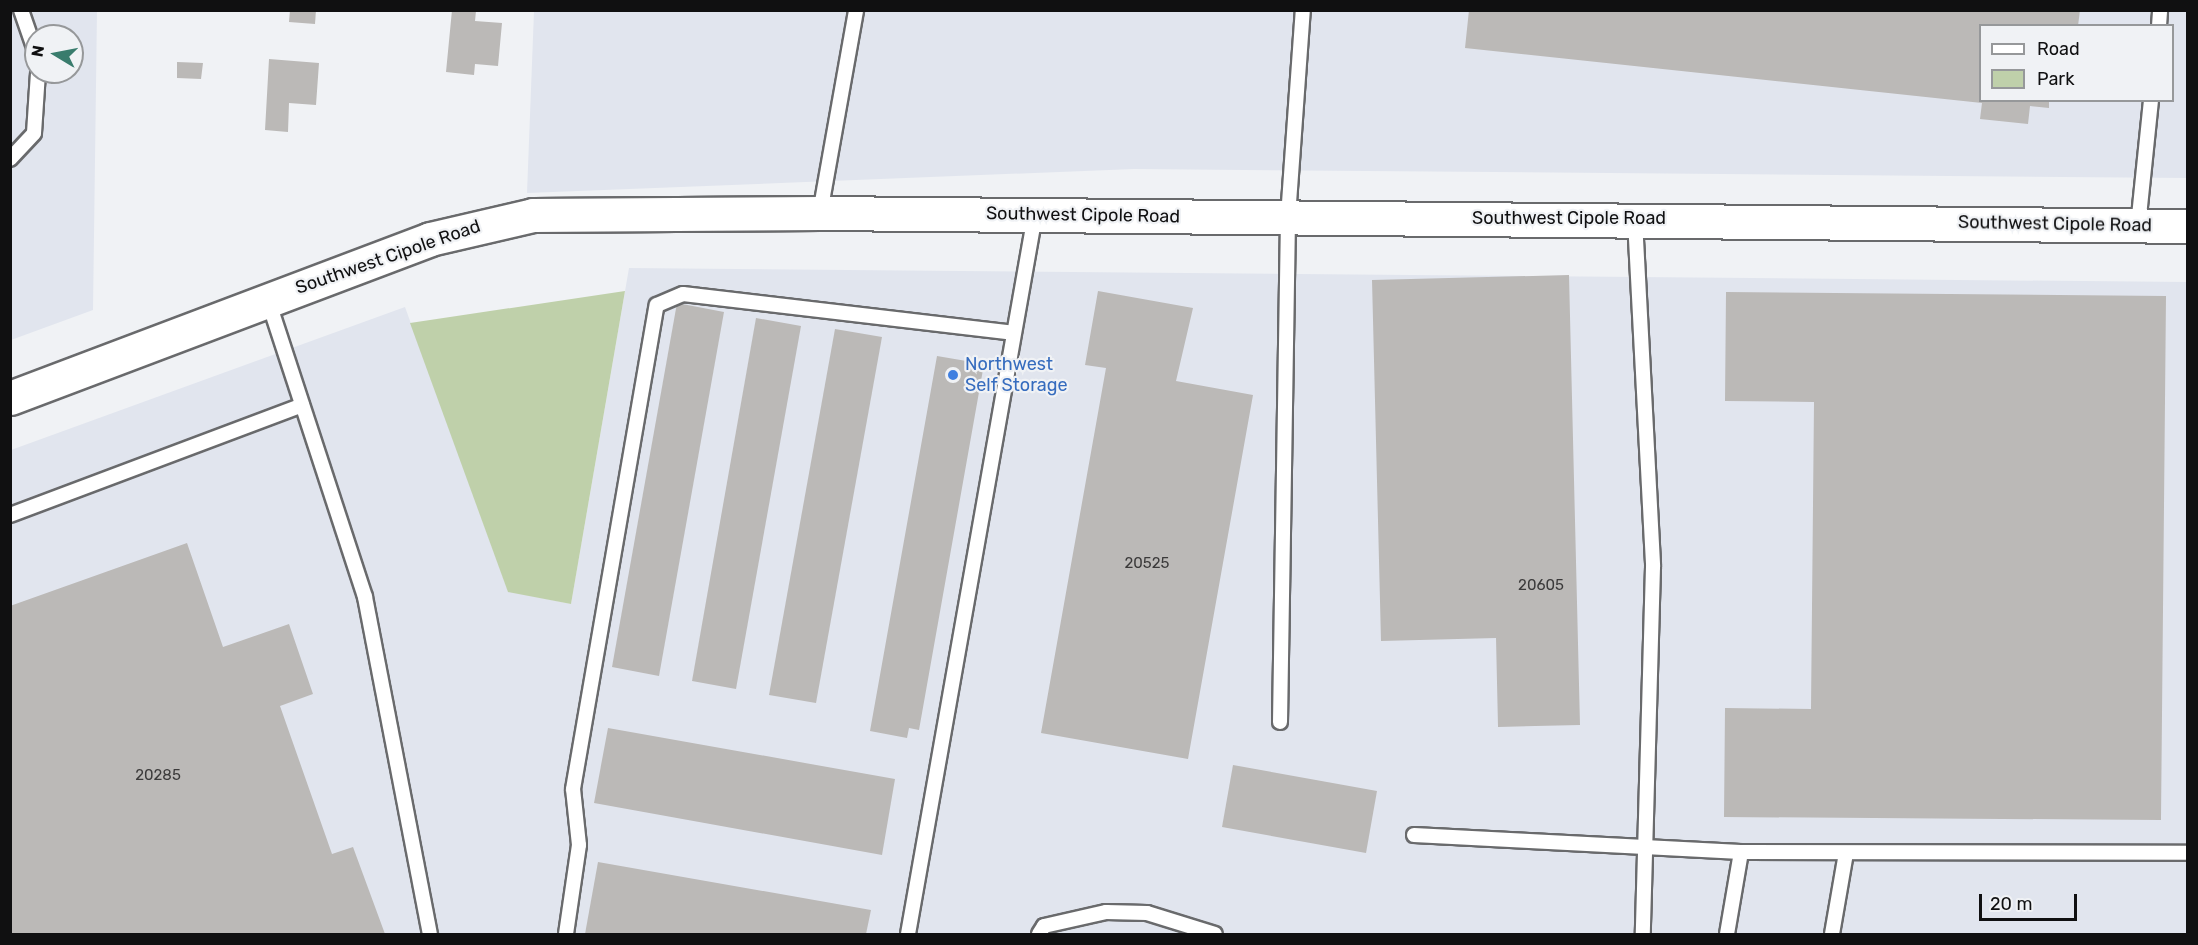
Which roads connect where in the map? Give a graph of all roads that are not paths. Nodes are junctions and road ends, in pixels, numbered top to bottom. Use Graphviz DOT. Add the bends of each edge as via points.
graph roads {
  1 [pos="856,10"];
  2 [pos="1303,10"];
  3 [pos="37,84"];
  4 [pos="2151,102"];
  5 [pos="10,159"];
  6 [pos="820,213"];
  7 [pos="1035,215"];
  8 [pos="1288,217"];
  9 [pos="1635,218"];
  10 [pos="2138,226"];
  11 [pos="2187,226"];
  12 [pos="268,300"];
  13 [pos="1013,333"];
  14 [pos="10,398"];
  15 [pos="302,405"];
  16 [pos="10,514"];
  17 [pos="1280,722"];
  18 [pos="1414,835"];
  19 [pos="1644,849"];
  20 [pos="1741,852"];
  21 [pos="1846,853"];
  22 [pos="2187,854"];
  23 [pos="430,934"];
  24 [pos="566,934"];
  25 [pos="908,934"];
  26 [pos="1039,934"];
  27 [pos="1215,934"];
  28 [pos="1643,934"];
  29 [pos="1727,934"];
  30 [pos="1832,934"];
  1 -- 6 [label="lane"];
  2 -- 8 [label="lane"];
  3 -- 5 [label="lane" via="34,133"];
  4 -- 10 [label="lane"];
  6 -- 7 [label="street, Southwest Cipole Road"];
  6 -- 12 [label="street, Southwest Cipole Road" via="532,215 489,222"];
  7 -- 8 [label="street, Southwest Cipole Road"];
  7 -- 13 [label="lane"];
  8 -- 9 [label="street, Southwest Cipole Road"];
  8 -- 17 [label="lane"];
  9 -- 10 [label="street, Southwest Cipole Road"];
  9 -- 19 [label="lane" via="1653,567"];
  10 -- 11 [label="street, Southwest Cipole Road"];
  12 -- 14 [label="street, Southwest Cipole Road"];
  12 -- 15 [label="lane"];
  13 -- 24 [label="lane" via="683,294 657,305 573,789 579,844"];
  13 -- 25 [label="lane"];
  15 -- 16 [label="lane"];
  15 -- 23 [label="lane" via="365,597"];
  18 -- 19 [label="lane"];
  19 -- 20 [label="lane"];
  19 -- 28 [label="lane"];
  20 -- 21 [label="lane"];
  20 -- 29 [label="lane"];
  21 -- 22 [label="lane"];
  21 -- 30 [label="lane"];
  26 -- 27 [label="lane" via="1044,927 1106,912 1147,913"];
}
